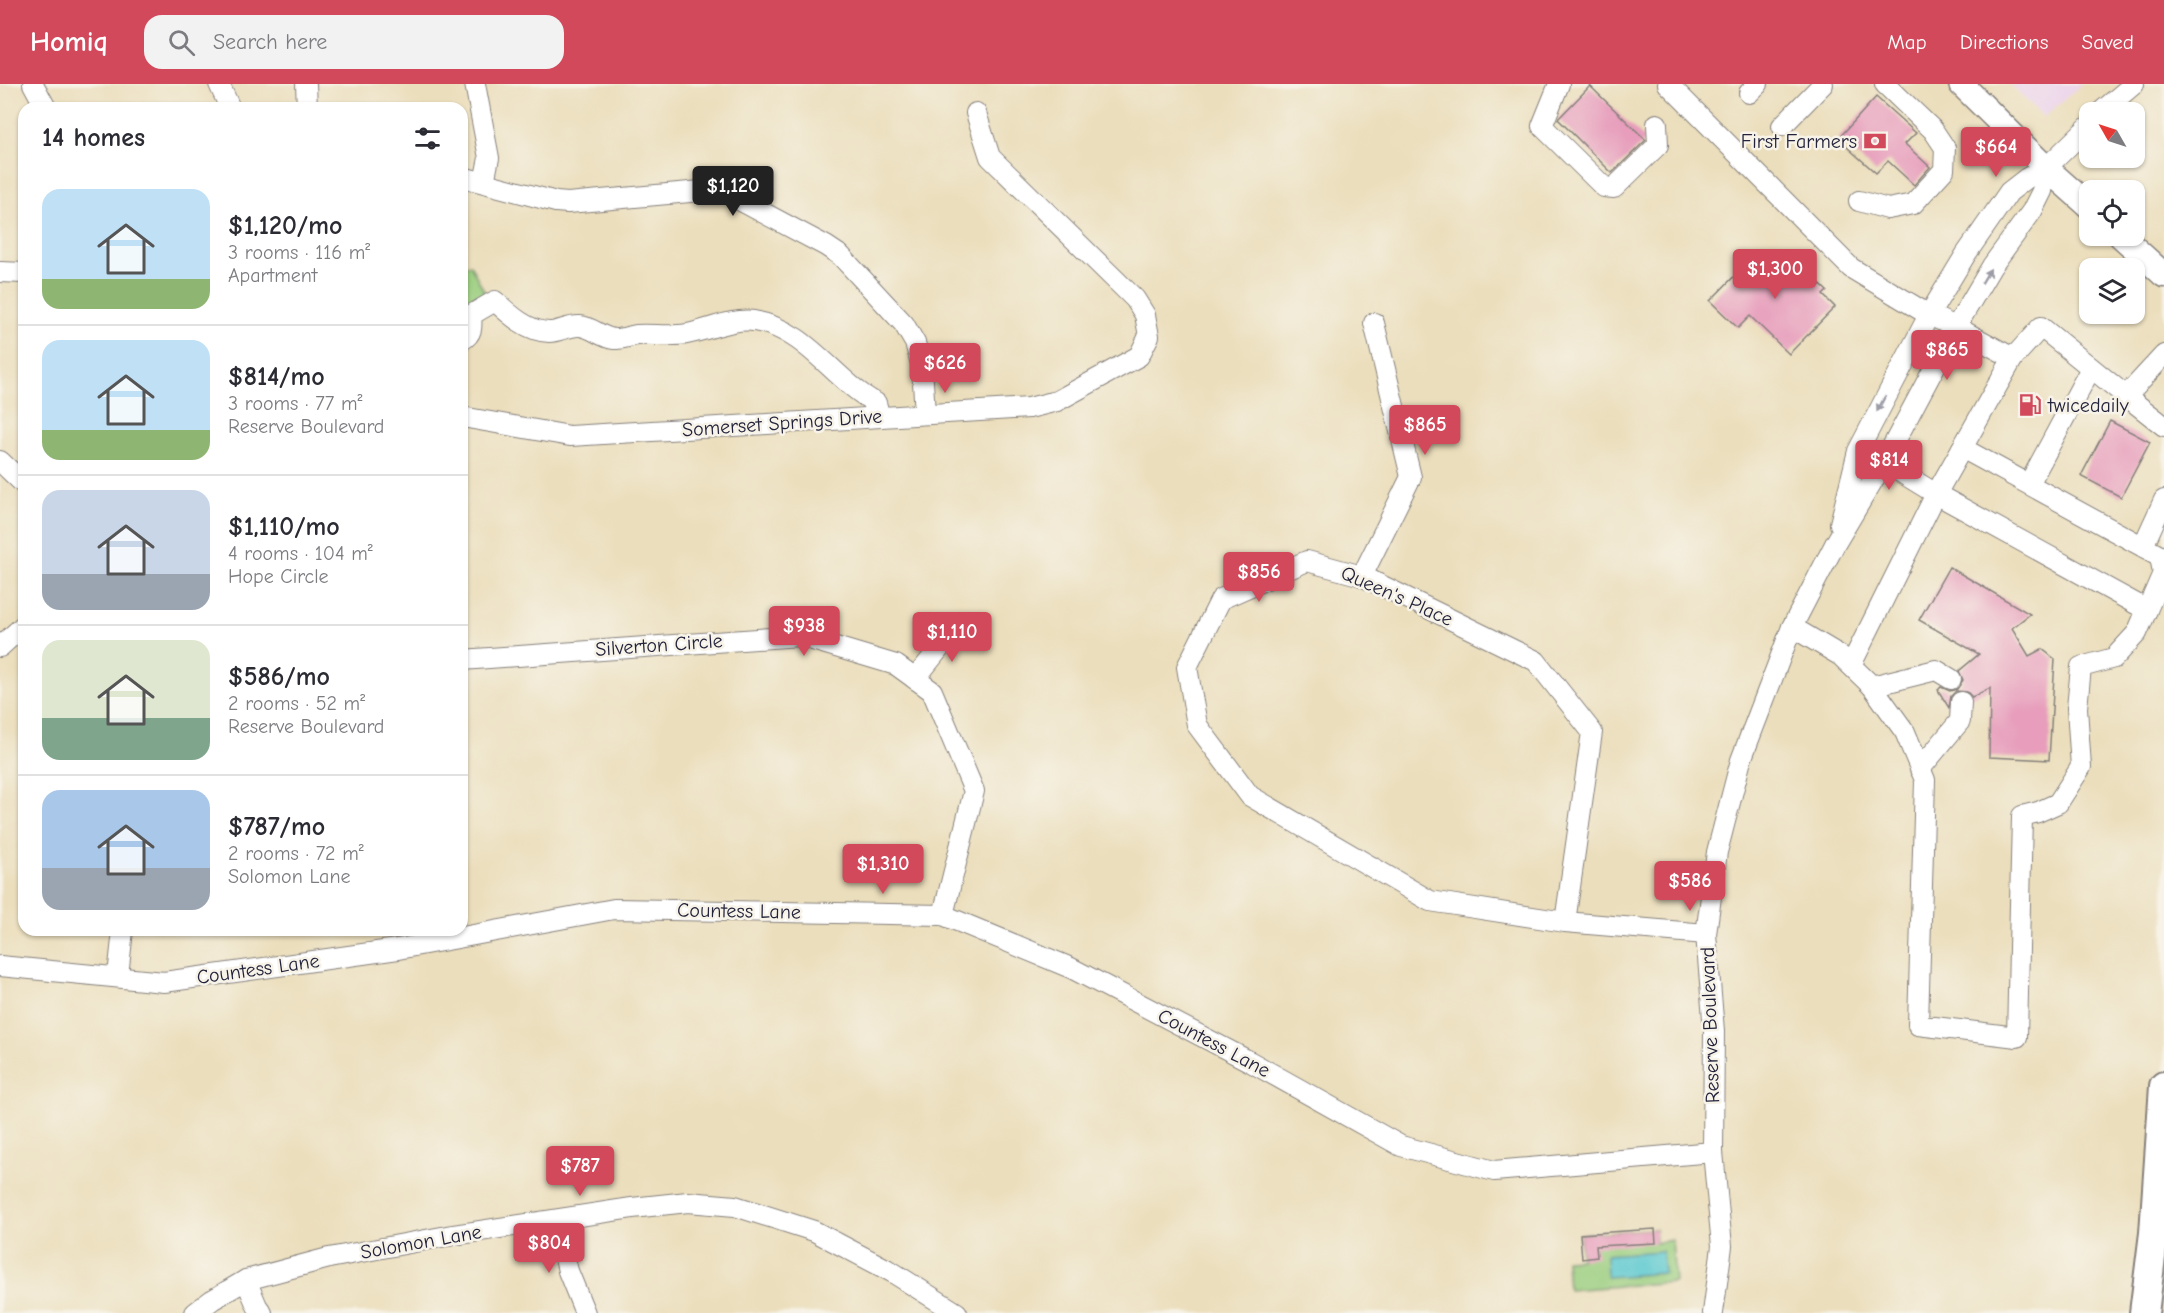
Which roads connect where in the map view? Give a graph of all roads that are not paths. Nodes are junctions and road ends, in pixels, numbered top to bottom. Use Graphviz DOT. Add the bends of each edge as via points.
graph roads {
  1 [pos="33,84"];
  2 [pos="219,84"];
  3 [pos="306,84"];
  4 [pos="475,84"];
  5 [pos="1559,84"];
  6 [pos="1823,84"];
  7 [pos="1885,84"];
  8 [pos="1961,84"];
  9 [pos="2134,84"];
  10 [pos="1682,88"];
  11 [pos="43,102"];
  12 [pos="227,102"];
  13 [pos="307,102"];
  14 [pos="2113,102"];
  15 [pos="976,112"];
  16 [pos="1657,124"];
  17 [pos="1782,126"];
  18 [pos="2079,135"];
  19 [pos="2046,168"];
  20 [pos="468,178"];
  21 [pos="484,182"];
  22 [pos="2079,197"];
  23 [pos="1859,201"];
  24 [pos="2132,246"];
  25 [pos="0,272"];
  26 [pos="18,273"];
  27 [pos="2164,275"];
  28 [pos="1929,315"];
  29 [pos="1374,323"];
  30 [pos="1956,327"];
  31 [pos="468,336"];
  32 [pos="2164,356"];
  33 [pos="2013,358"];
  34 [pos="2091,368"];
  35 [pos="2126,396"];
  36 [pos="925,414"];
  37 [pos="880,417"];
  38 [pos="468,418"];
  39 [pos="2164,426"];
  40 [pos="1962,448"];
  41 [pos="0,461"];
  42 [pos="1884,462"];
  43 [pos="18,478"];
  44 [pos="2029,484"];
  45 [pos="1936,494"];
  46 [pos="2164,500"];
  47 [pos="1835,544"];
  48 [pos="2144,546"];
  49 [pos="1362,576"];
  50 [pos="2147,610"];
  51 [pos="959,624"];
  52 [pos="1792,627"];
  53 [pos="18,630"];
  54 [pos="0,646"];
  55 [pos="468,660"];
  56 [pos="1851,665"];
  57 [pos="915,679"];
  58 [pos="1950,679"];
  59 [pos="1872,686"];
  60 [pos="1961,702"];
  61 [pos="1920,769"];
  62 [pos="944,915"];
  63 [pos="1565,922"];
  64 [pos="1706,934"];
  65 [pos="122,936"];
  66 [pos="0,966"];
  67 [pos="118,976"];
  68 [pos="2164,1086"];
  69 [pos="1713,1152"];
  70 [pos="556,1220"];
  71 [pos="246,1280"];
  72 [pos="195,1313"];
  73 [pos="262,1313"];
  74 [pos="585,1313"];
  75 [pos="957,1313"];
  76 [pos="1713,1313"];
  77 [pos="2144,1313"];
  1 -- 11 [label="street"];
  2 -- 12 [label="street"];
  3 -- 13 [label="street"];
  4 -- 21 [label="street" via="489,159"];
  5 -- 16 [label="street" via="1542,126 1604,187 1614,188 1658,145"];
  6 -- 17 [label="street"];
  7 -- 23 [label="street" via="1933,130 1945,148 1944,170 1913,204 1888,209"];
  8 -- 19 [label="main road"];
  9 -- 14 [label="street"];
  10 -- 28 [label="street" via="1851,268"];
  15 -- 36 [label="street, Somerset Springs Drive" via="990,157 1135,299 1149,336 1139,356 1057,401 1029,408"];
  18 -- 19 [label="street"];
  19 -- 22 [label="main road"];
  19 -- 28 [label="street, Reserve Boulevard" via="2009,192 1965,254"];
  30 -- 19 [label="street, Reserve Boulevard, one-way" via="1992,266 2032,211 2042,190"];
  20 -- 21 [label="street"];
  21 -- 36 [label="street" via="568,203 712,190 728,194 841,256 904,324 922,366"];
  24 -- 27 [label="main road"];
  25 -- 26 [label="street"];
  28 -- 30 [label="street"];
  28 -- 47 [label="street, Reserve Boulevard, one-way" via="1858,451"];
  29 -- 49 [label="street" via="1411,477"];
  30 -- 33 [label="street"];
  30 -- 42 [label="street, Reserve Boulevard"];
  31 -- 37 [label="street" via="472,330 471,315 495,301 532,328 549,332 581,326 614,339 685,334 752,321 784,329 807,345 858,393 876,404"];
  32 -- 35 [label="street"];
  33 -- 34 [label="street" via="2041,327"];
  33 -- 40 [label="street"];
  34 -- 35 [label="street"];
  34 -- 44 [label="street"];
  35 -- 39 [label="street"];
  36 -- 37 [label="street, Somerset Springs Drive"];
  37 -- 38 [label="street, Somerset Springs Drive" via="570,436"];
  40 -- 44 [label="street"];
  40 -- 45 [label="street"];
  41 -- 43 [label="street"];
  42 -- 45 [label="street"];
  42 -- 47 [label="street, Reserve Boulevard"];
  44 -- 48 [label="street"];
  45 -- 50 [label="street"];
  45 -- 56 [label="street"];
  46 -- 48 [label="street"];
  47 -- 52 [label="street, Reserve Boulevard"];
  48 -- 50 [label="street" via="2160,555 2163,573"];
  49 -- 63 [label="street, Queen's Place" via="1536,661 1592,732"];
  49 -- 63 [label="street, Queen's Place" via="1307,561 1221,598 1187,667 1197,725 1250,796 1430,901"];
  50 -- 61 [label="street" via="2137,633 2114,657 2081,667 2077,708 2081,767 2058,803 2022,816 2017,1037 1918,1025 1925,780"];
  51 -- 57 [label="street"];
  52 -- 56 [label="street"];
  52 -- 64 [label="street, Reserve Boulevard" via="1741,760 1717,852"];
  53 -- 54 [label="street"];
  55 -- 57 [label="street, Silverton Circle" via="799,636 896,665"];
  56 -- 59 [label="street"];
  57 -- 62 [label="street, Silverton Circle" via="932,691 974,790"];
  58 -- 59 [label="street" via="1936,670"];
  59 -- 61 [label="street" via="1905,732"];
  60 -- 61 [label="street" via="1960,721"];
  62 -- 67 [label="street, Countess Lane" via="614,909 398,949 164,982"];
  62 -- 69 [label="street, Countess Lane" via="1071,968 1401,1146 1494,1171"];
  63 -- 64 [label="street, Queen's Place"];
  64 -- 69 [label="street, Reserve Boulevard" via="1714,1031"];
  65 -- 67 [label="street"];
  66 -- 67 [label="street, Countess Lane"];
  68 -- 77 [label="highway"];
  69 -- 76 [label="street, Reserve Boulevard" via="1722,1246"];
  70 -- 71 [label="street, Solomon Lane" via="329,1258"];
  70 -- 74 [label="street" via="568,1271"];
  70 -- 75 [label="street, Solomon Lane" via="688,1202 735,1206 814,1231 892,1272"];
  71 -- 72 [label="street, Solomon Lane"];
  71 -- 73 [label="street"];
}
